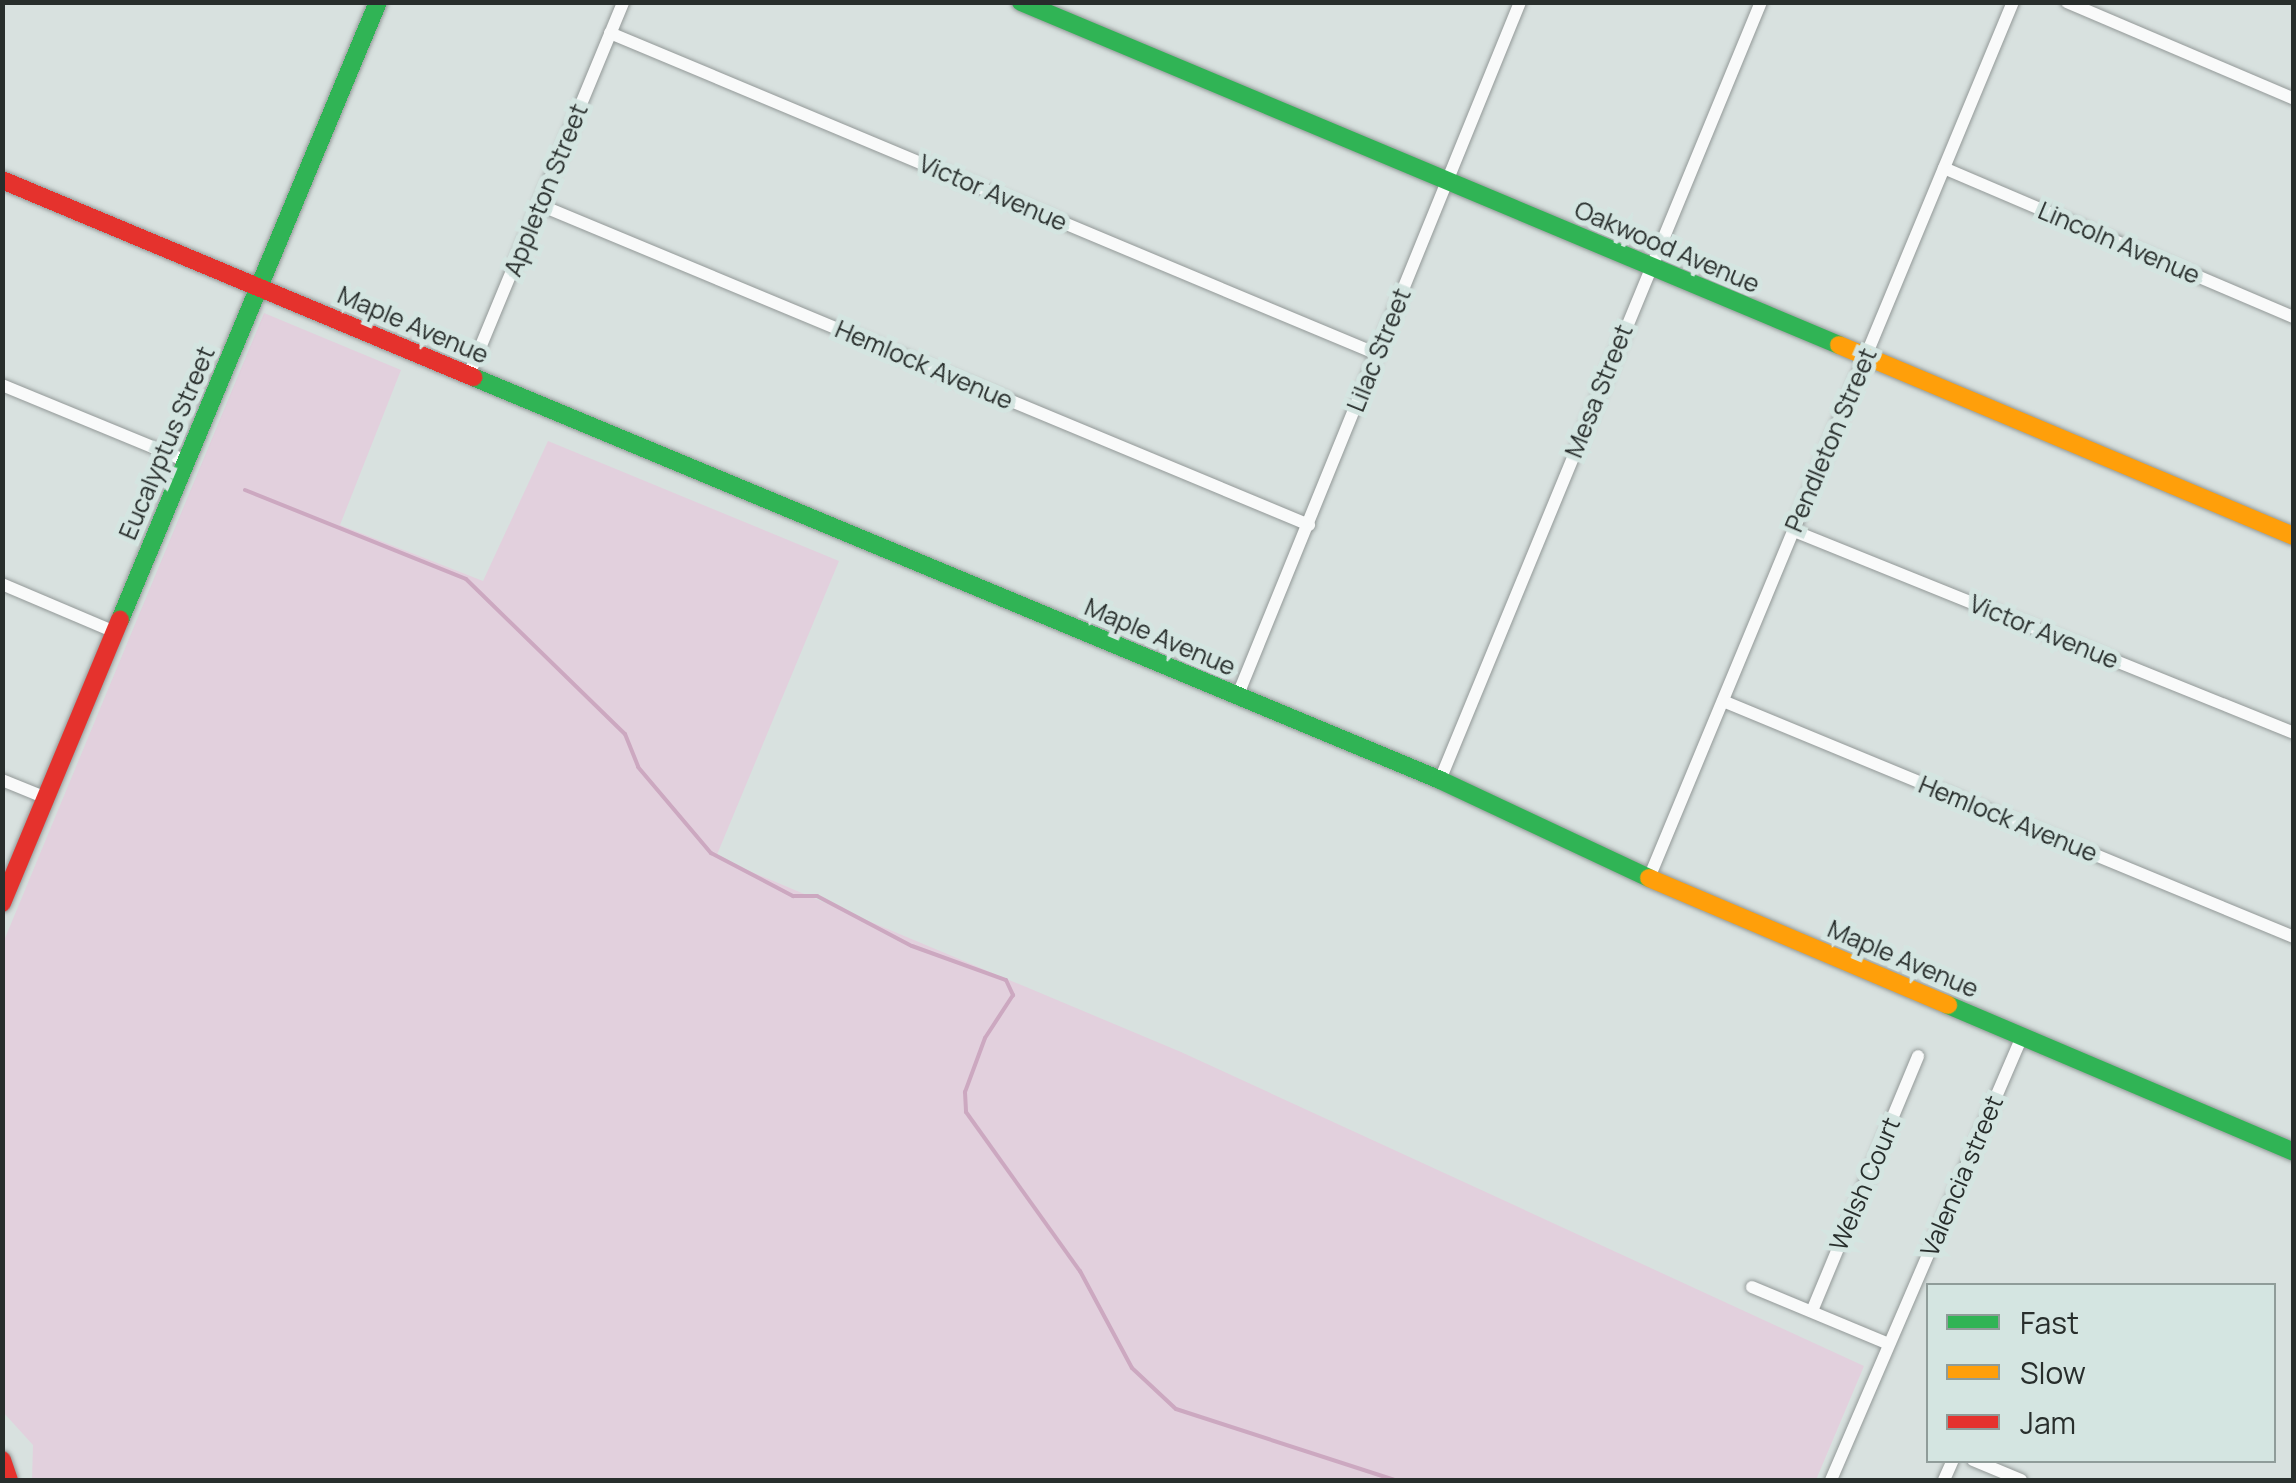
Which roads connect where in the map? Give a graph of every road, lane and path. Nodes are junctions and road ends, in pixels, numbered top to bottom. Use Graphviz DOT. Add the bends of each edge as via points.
graph roads {
  1 [pos="378,2"];
  2 [pos="623,2"];
  3 [pos="1021,2"];
  4 [pos="1520,2"];
  5 [pos="1760,2"];
  6 [pos="2014,2"];
  7 [pos="2067,2"];
  8 [pos="610,33"];
  9 [pos="2294,100"];
  10 [pos="1944,168"];
  11 [pos="2,180"];
  12 [pos="1448,180"];
  13 [pos="540,205"];
  14 [pos="1650,267"];
  15 [pos="260,286"];
  16 [pos="2294,318"];
  17 [pos="1377,354"];
  18 [pos="1864,360"];
  19 [pos="468,377"];
  20 [pos="2,385"];
  21 [pos="186,462"];
  22 [pos="1308,526"];
  23 [pos="1794,531"];
  24 [pos="2294,536"];
  25 [pos="2,584"];
  26 [pos="116,632"];
  27 [pos="1237,697"];
  28 [pos="1722,701"];
  29 [pos="2294,734"];
  30 [pos="2,780"];
  31 [pos="1440,780"];
  32 [pos="46,798"];
  33 [pos="1649,878"];
  34 [pos="2,903"];
  35 [pos="2294,937"];
  36 [pos="2022,1036"];
  37 [pos="1918,1056"];
  38 [pos="2294,1152"];
  39 [pos="1752,1287"];
  40 [pos="1812,1311"];
  41 [pos="1889,1344"];
  42 [pos="2,1460"];
  43 [pos="1980,1463"];
  44 [pos="8,1480"];
  45 [pos="1831,1480"];
  46 [pos="2021,1480"];
  1 -- 15 [label="street, Eucalyptus Street"];
  2 -- 8 [label="street, Appleton Street"];
  3 -- 12 [label="street, Oakwood Avenue"];
  4 -- 12 [label="street, Lilac Street"];
  5 -- 14 [label="street, Mesa Street"];
  6 -- 10 [label="street, Pendleton Street"];
  7 -- 9 [label="street"];
  8 -- 13 [label="street, Appleton Street"];
  8 -- 17 [label="street, Victor Avenue"];
  10 -- 16 [label="street, Lincoln Avenue"];
  10 -- 18 [label="street, Pendleton Street"];
  11 -- 15 [label="street, Maple Avenue"];
  12 -- 14 [label="street, Oakwood Avenue"];
  12 -- 17 [label="street, Lilac Street"];
  13 -- 19 [label="street, Appleton Street"];
  13 -- 22 [label="street, Hemlock Avenue"];
  14 -- 18 [label="street, Oakwood Avenue"];
  14 -- 31 [label="street, Mesa Street"];
  15 -- 19 [label="street, Maple Avenue"];
  15 -- 21 [label="street, Eucalyptus Street"];
  17 -- 22 [label="street, Lilac Street"];
  18 -- 23 [label="street, Pendleton Street"];
  18 -- 24 [label="street, Oakwood Avenue"];
  19 -- 27 [label="street, Maple Avenue"];
  20 -- 21 [label="street"];
  21 -- 26 [label="street, Eucalyptus Street"];
  22 -- 27 [label="street, Lilac Street"];
  23 -- 28 [label="street, Pendleton Street"];
  23 -- 29 [label="street, Victor Avenue"];
  25 -- 26 [label="street"];
  26 -- 32 [label="street, Eucalyptus Street"];
  27 -- 31 [label="street, Maple Avenue"];
  28 -- 33 [label="street, Pendleton Street"];
  28 -- 35 [label="street, Hemlock Avenue"];
  30 -- 32 [label="street"];
  31 -- 33 [label="street, Maple Avenue"];
  32 -- 34 [label="street, Eucalyptus Street"];
  33 -- 36 [label="street, Maple Avenue"];
  36 -- 38 [label="street, Maple Avenue"];
  36 -- 41 [label="street, Valencia street"];
  37 -- 40 [label="street, Welsh Court"];
  39 -- 40 [label="street"];
  40 -- 41 [label="street"];
  41 -- 45 [label="street, Valencia street"];
  42 -- 44 [label="street"];
  43 -- 46 [label="street"];
}
